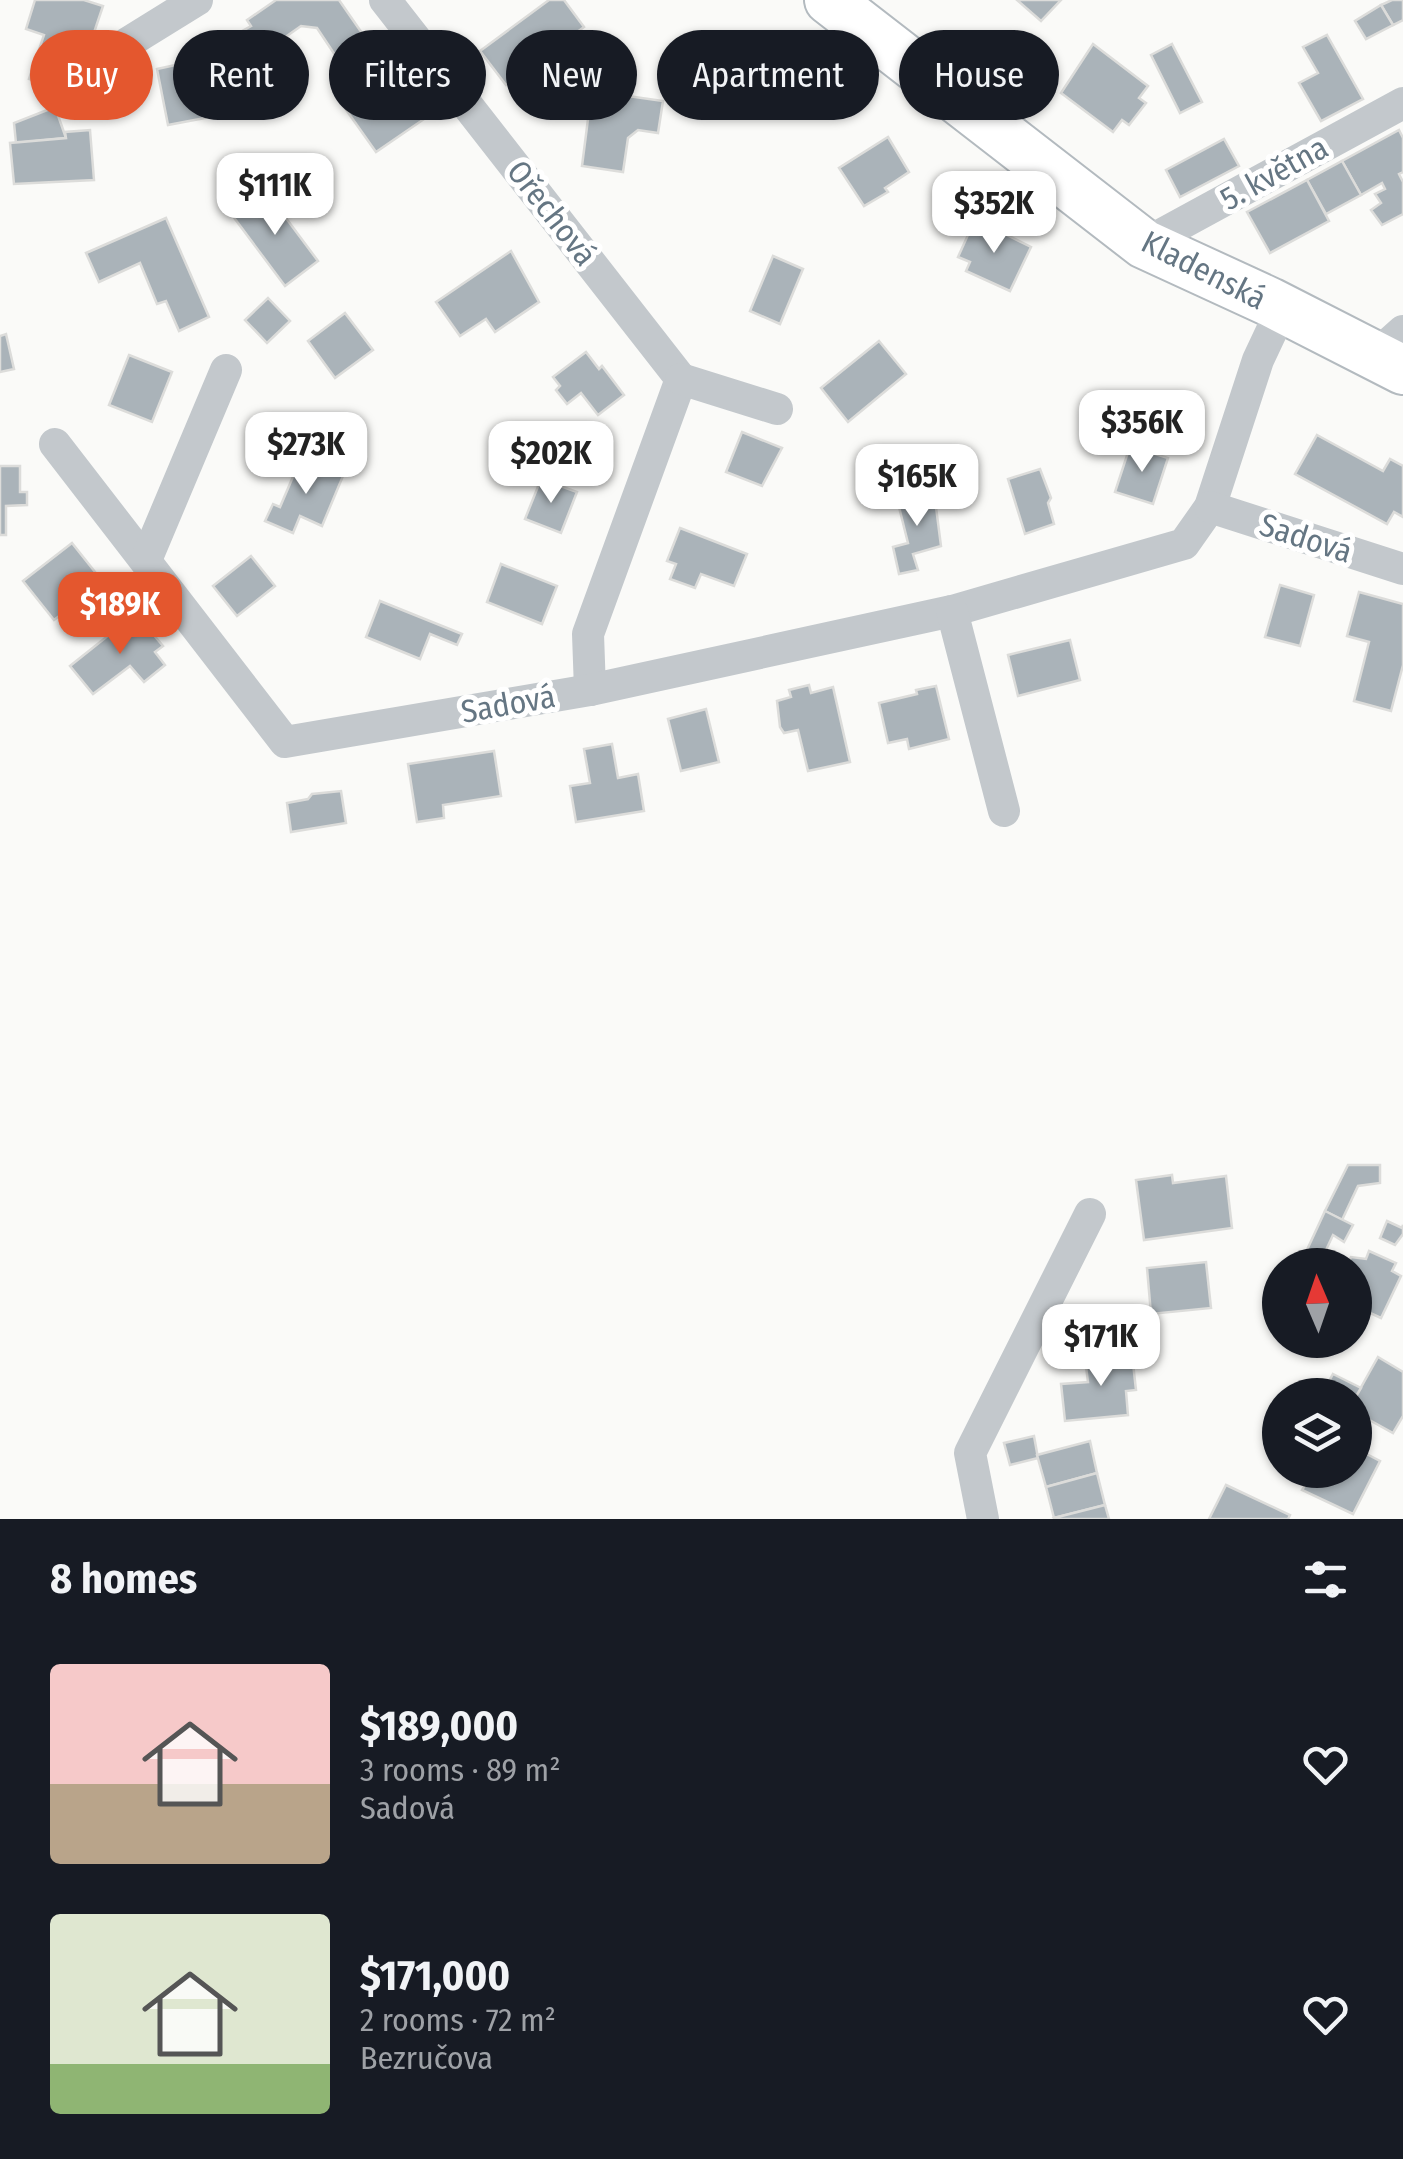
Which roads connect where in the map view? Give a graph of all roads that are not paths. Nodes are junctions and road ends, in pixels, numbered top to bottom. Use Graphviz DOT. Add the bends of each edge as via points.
graph roads {
  1 [pos="197,0"];
  2 [pos="385,0"];
  3 [pos="851,6"];
  4 [pos="148,30"];
  5 [pos="1403,103"];
  6 [pos="1144,244"];
  7 [pos="1282,309"];
  8 [pos="1394,352"];
  9 [pos="226,370"];
  10 [pos="682,379"];
  11 [pos="777,409"];
  12 [pos="55,444"];
  13 [pos="1210,507"];
  14 [pos="146,560"];
  15 [pos="1403,569"];
  16 [pos="952,611"];
  17 [pos="590,690"];
  18 [pos="1004,811"];
  19 [pos="1090,1214"];
  20 [pos="983,1519"];
  1 -- 4 [label="street"];
  2 -- 10 [label="street, Ořechová"];
  3 -- 6 [label="street, Kladenská"];
  5 -- 6 [label="street, 5. května"];
  6 -- 7 [label="street, Kladenská"];
  7 -- 8 [label="street, Kladenská"];
  7 -- 13 [label="street, Sadová" via="1258,360"];
  9 -- 14 [label="street"];
  10 -- 11 [label="street"];
  10 -- 17 [label="street" via="588,634"];
  12 -- 14 [label="street, Sadová"];
  13 -- 15 [label="street, Sadová"];
  13 -- 16 [label="street, Sadová" via="1184,544"];
  14 -- 17 [label="street, Sadová" via="285,742"];
  16 -- 17 [label="street, Sadová"];
  16 -- 18 [label="street"];
  19 -- 20 [label="street" via="970,1452"];
}
